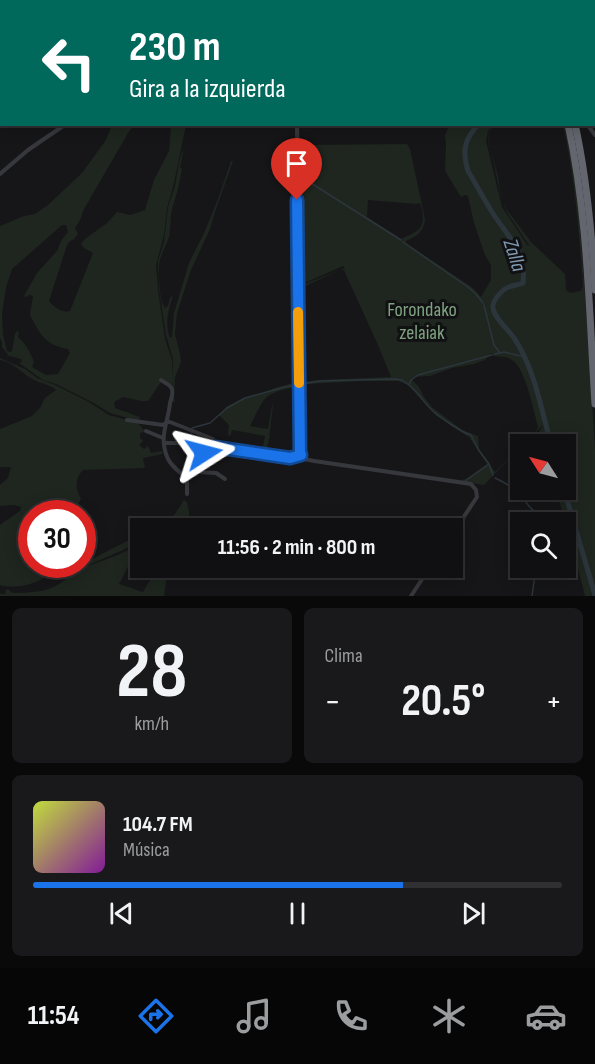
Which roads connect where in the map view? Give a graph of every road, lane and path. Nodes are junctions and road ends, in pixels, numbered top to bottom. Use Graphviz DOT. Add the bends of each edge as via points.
graph roads {
  1 [pos="63,126"];
  2 [pos="297,126"];
  3 [pos="568,126"];
  4 [pos="575,126"];
  5 [pos="0,174"];
  6 [pos="595,290"];
  7 [pos="161,380"];
  8 [pos="595,404"];
  9 [pos="127,420"];
  10 [pos="167,422"];
  11 [pos="146,431"];
  12 [pos="164,440"];
  13 [pos="215,447"];
  14 [pos="208,453"];
  15 [pos="301,455"];
  16 [pos="198,472"];
  17 [pos="187,479"];
  18 [pos="225,479"];
  19 [pos="186,495"];
  20 [pos="463,518"];
  21 [pos="423,578"];
  22 [pos="411,596"];
  1 -- 5 [label="street"];
  2 -- 15 [label="street"];
  3 -- 8 [label="highway" via="582,206"];
  4 -- 6 [label="highway" via="584,169"];
  7 -- 10 [label="street" via="172,390"];
  9 -- 10 [label="street" via="163,425"];
  10 -- 12 [label="street"];
  10 -- 13 [label="street" via="208,436"];
  11 -- 12 [label="street"];
  12 -- 14 [label="street" via="189,443 196,451"];
  12 -- 17 [label="street" via="169,462"];
  13 -- 14 [label="street"];
  13 -- 15 [label="street" via="290,458"];
  14 -- 16 [label="street" via="203,469"];
  15 -- 20 [label="street" via="314,461 471,484 477,497"];
  16 -- 17 [label="street"];
  16 -- 18 [label="street" via="216,473"];
  17 -- 19 [label="street"];
  21 -- 22 [label="street"];
}
